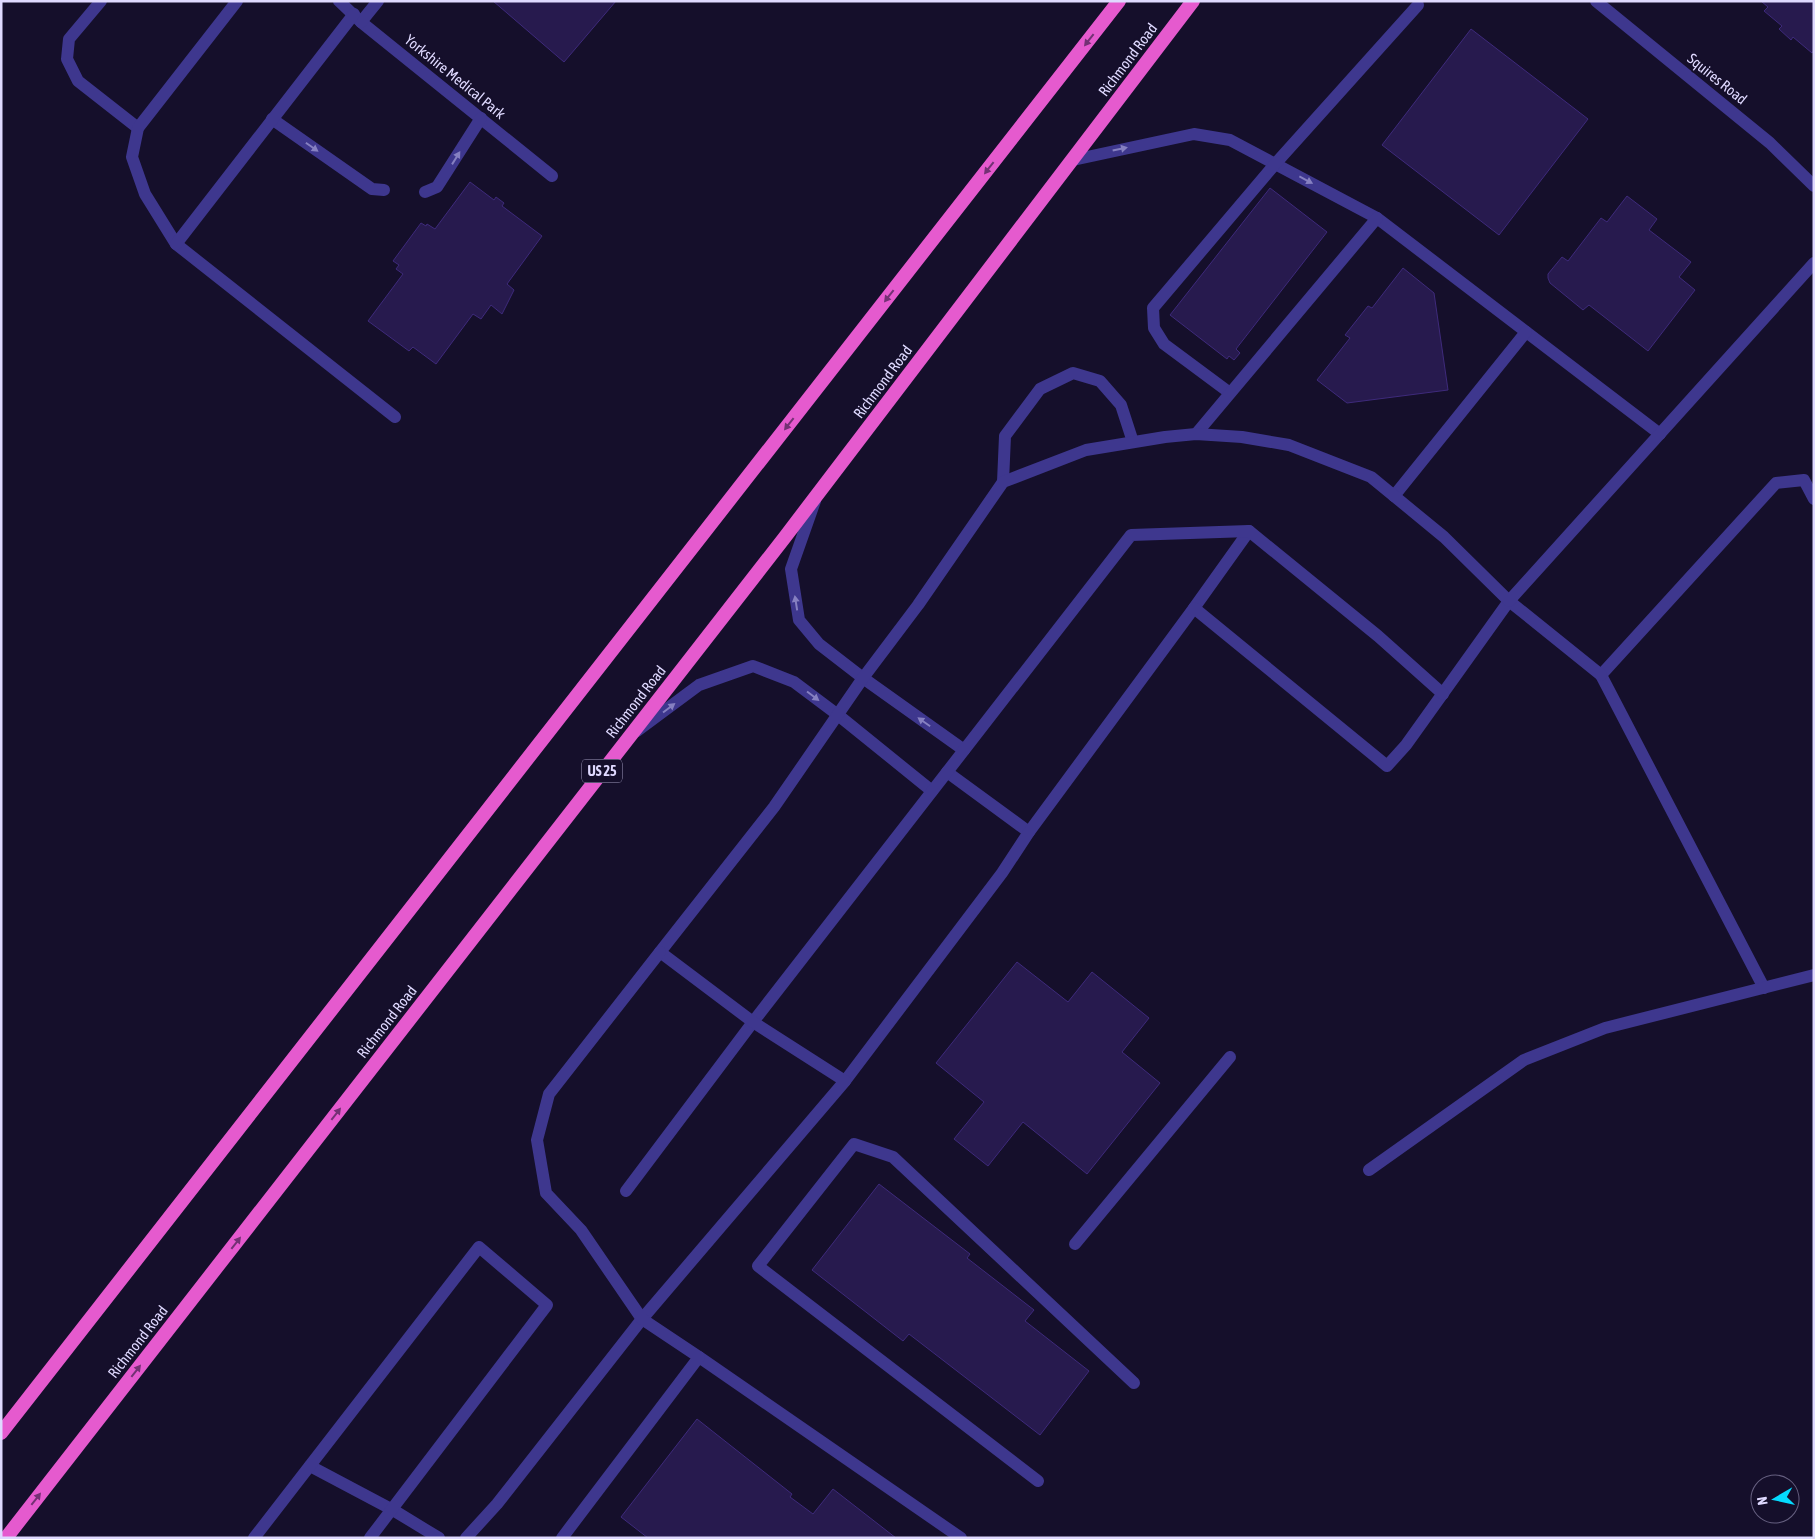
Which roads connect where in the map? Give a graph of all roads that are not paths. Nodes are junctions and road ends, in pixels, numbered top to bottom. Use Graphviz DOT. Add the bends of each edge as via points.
graph roads {
  1 [pos="101,1"];
  2 [pos="237,1"];
  3 [pos="339,1"];
  4 [pos="378,1"];
  5 [pos="1119,1"];
  6 [pos="1193,1"];
  7 [pos="1596,1"];
  8 [pos="1418,5"];
  9 [pos="358,18"];
  10 [pos="481,118"];
  11 [pos="272,119"];
  12 [pos="138,128"];
  13 [pos="1072,160"];
  14 [pos="1276,164"];
  15 [pos="552,176"];
  16 [pos="1814,186"];
  17 [pos="384,190"];
  18 [pos="425,192"];
  19 [pos="1377,218"];
  20 [pos="176,244"];
  21 [pos="1814,263"];
  22 [pos="1526,332"];
  23 [pos="1230,393"];
  24 [pos="395,418"];
  25 [pos="1196,434"];
  26 [pos="1660,434"];
  27 [pos="1132,442"];
  28 [pos="1003,482"];
  29 [pos="817,494"];
  30 [pos="1394,496"];
  31 [pos="1814,499"];
  32 [pos="1249,531"];
  33 [pos="1509,601"];
  34 [pos="1194,608"];
  35 [pos="1601,675"];
  36 [pos="863,678"];
  37 [pos="1443,694"];
  38 [pos="838,715"];
  39 [pos="630,737"];
  40 [pos="964,750"];
  41 [pos="947,772"];
  42 [pos="932,791"];
  43 [pos="1029,832"];
  44 [pos="660,952"];
  45 [pos="1814,975"];
  46 [pos="1764,988"];
  47 [pos="753,1022"];
  48 [pos="1230,1057"];
  49 [pos="844,1081"];
  50 [pos="1369,1170"];
  51 [pos="626,1190"];
  52 [pos="1075,1244"];
  53 [pos="642,1319"];
  54 [pos="699,1357"];
  55 [pos="1134,1383"];
  56 [pos="1,1434"];
  57 [pos="310,1466"];
  58 [pos="1038,1481"];
  59 [pos="392,1510"];
  60 [pos="6,1538"];
  61 [pos="254,1538"];
  62 [pos="370,1538"];
  63 [pos="439,1538"];
  64 [pos="466,1538"];
  65 [pos="562,1538"];
  66 [pos="961,1538"];
  1 -- 12 [label="street" via="69,38 67,59 78,80"];
  2 -- 12 [label="street"];
  3 -- 9 [label="street, Yorkshire Medical Park"];
  4 -- 9 [label="street"];
  5 -- 56 [label="highway, one-way"];
  6 -- 13 [label="highway, Richmond Road / US 25"];
  7 -- 16 [label="street, Squires Road" via="1770,143"];
  8 -- 14 [label="street"];
  9 -- 10 [label="street, Yorkshire Medical Park"];
  9 -- 11 [label="street"];
  10 -- 15 [label="street, Yorkshire Medical Park"];
  18 -- 10 [label="street, one-way" via="438,187"];
  11 -- 17 [label="street, one-way" via="372,189"];
  11 -- 20 [label="street"];
  12 -- 20 [label="street" via="132,157 145,194"];
  13 -- 14 [label="street, one-way" via="1194,134 1230,140"];
  13 -- 29 [label="highway, Richmond Road / US 25"];
  14 -- 19 [label="street, one-way"];
  14 -- 23 [label="street" via="1153,308 1154,328 1164,344"];
  19 -- 22 [label="street"];
  19 -- 23 [label="street"];
  20 -- 24 [label="street"];
  21 -- 26 [label="street"];
  22 -- 26 [label="street"];
  22 -- 30 [label="street"];
  23 -- 25 [label="street"];
  25 -- 27 [label="street"];
  25 -- 30 [label="street" via="1289,445 1371,477"];
  26 -- 33 [label="street"];
  27 -- 28 [label="street" via="1086,450"];
  27 -- 28 [label="street" via="1121,405 1100,381 1073,373 1040,389 1005,436"];
  28 -- 36 [label="street"];
  36 -- 29 [label="street, one-way" via="819,644 799,620 791,569"];
  29 -- 39 [label="highway, Richmond Road / US 25"];
  30 -- 33 [label="street" via="1444,537"];
  31 -- 35 [label="street" via="1804,480 1776,483"];
  32 -- 34 [label="street"];
  32 -- 37 [label="street" via="1378,636"];
  32 -- 40 [label="street" via="1131,535"];
  33 -- 35 [label="street"];
  33 -- 37 [label="street"];
  34 -- 37 [label="street" via="1387,766"];
  34 -- 43 [label="street"];
  35 -- 46 [label="street"];
  36 -- 38 [label="street"];
  40 -- 36 [label="street, one-way"];
  39 -- 38 [label="street, one-way" via="699,685 753,666 794,682"];
  38 -- 42 [label="street"];
  38 -- 44 [label="street" via="774,807"];
  60 -- 39 [label="highway, Richmond Road / US 25, one-way"];
  40 -- 41 [label="street"];
  41 -- 42 [label="street"];
  41 -- 43 [label="street"];
  42 -- 47 [label="street"];
  43 -- 49 [label="street" via="1002,873"];
  44 -- 47 [label="street"];
  44 -- 53 [label="street" via="549,1094 537,1140 546,1193 581,1230"];
  45 -- 46 [label="street"];
  46 -- 50 [label="street" via="1606,1028 1524,1060"];
  47 -- 49 [label="street"];
  47 -- 51 [label="street"];
  48 -- 52 [label="street"];
  49 -- 53 [label="street"];
  53 -- 54 [label="street"];
  53 -- 64 [label="street"];
  54 -- 65 [label="street"];
  54 -- 66 [label="street"];
  55 -- 58 [label="street" via="893,1158 854,1144 758,1266"];
  57 -- 59 [label="street"];
  57 -- 59 [label="street" via="479,1247 547,1306"];
  57 -- 61 [label="street"];
  59 -- 62 [label="street"];
  59 -- 63 [label="street"];
}
